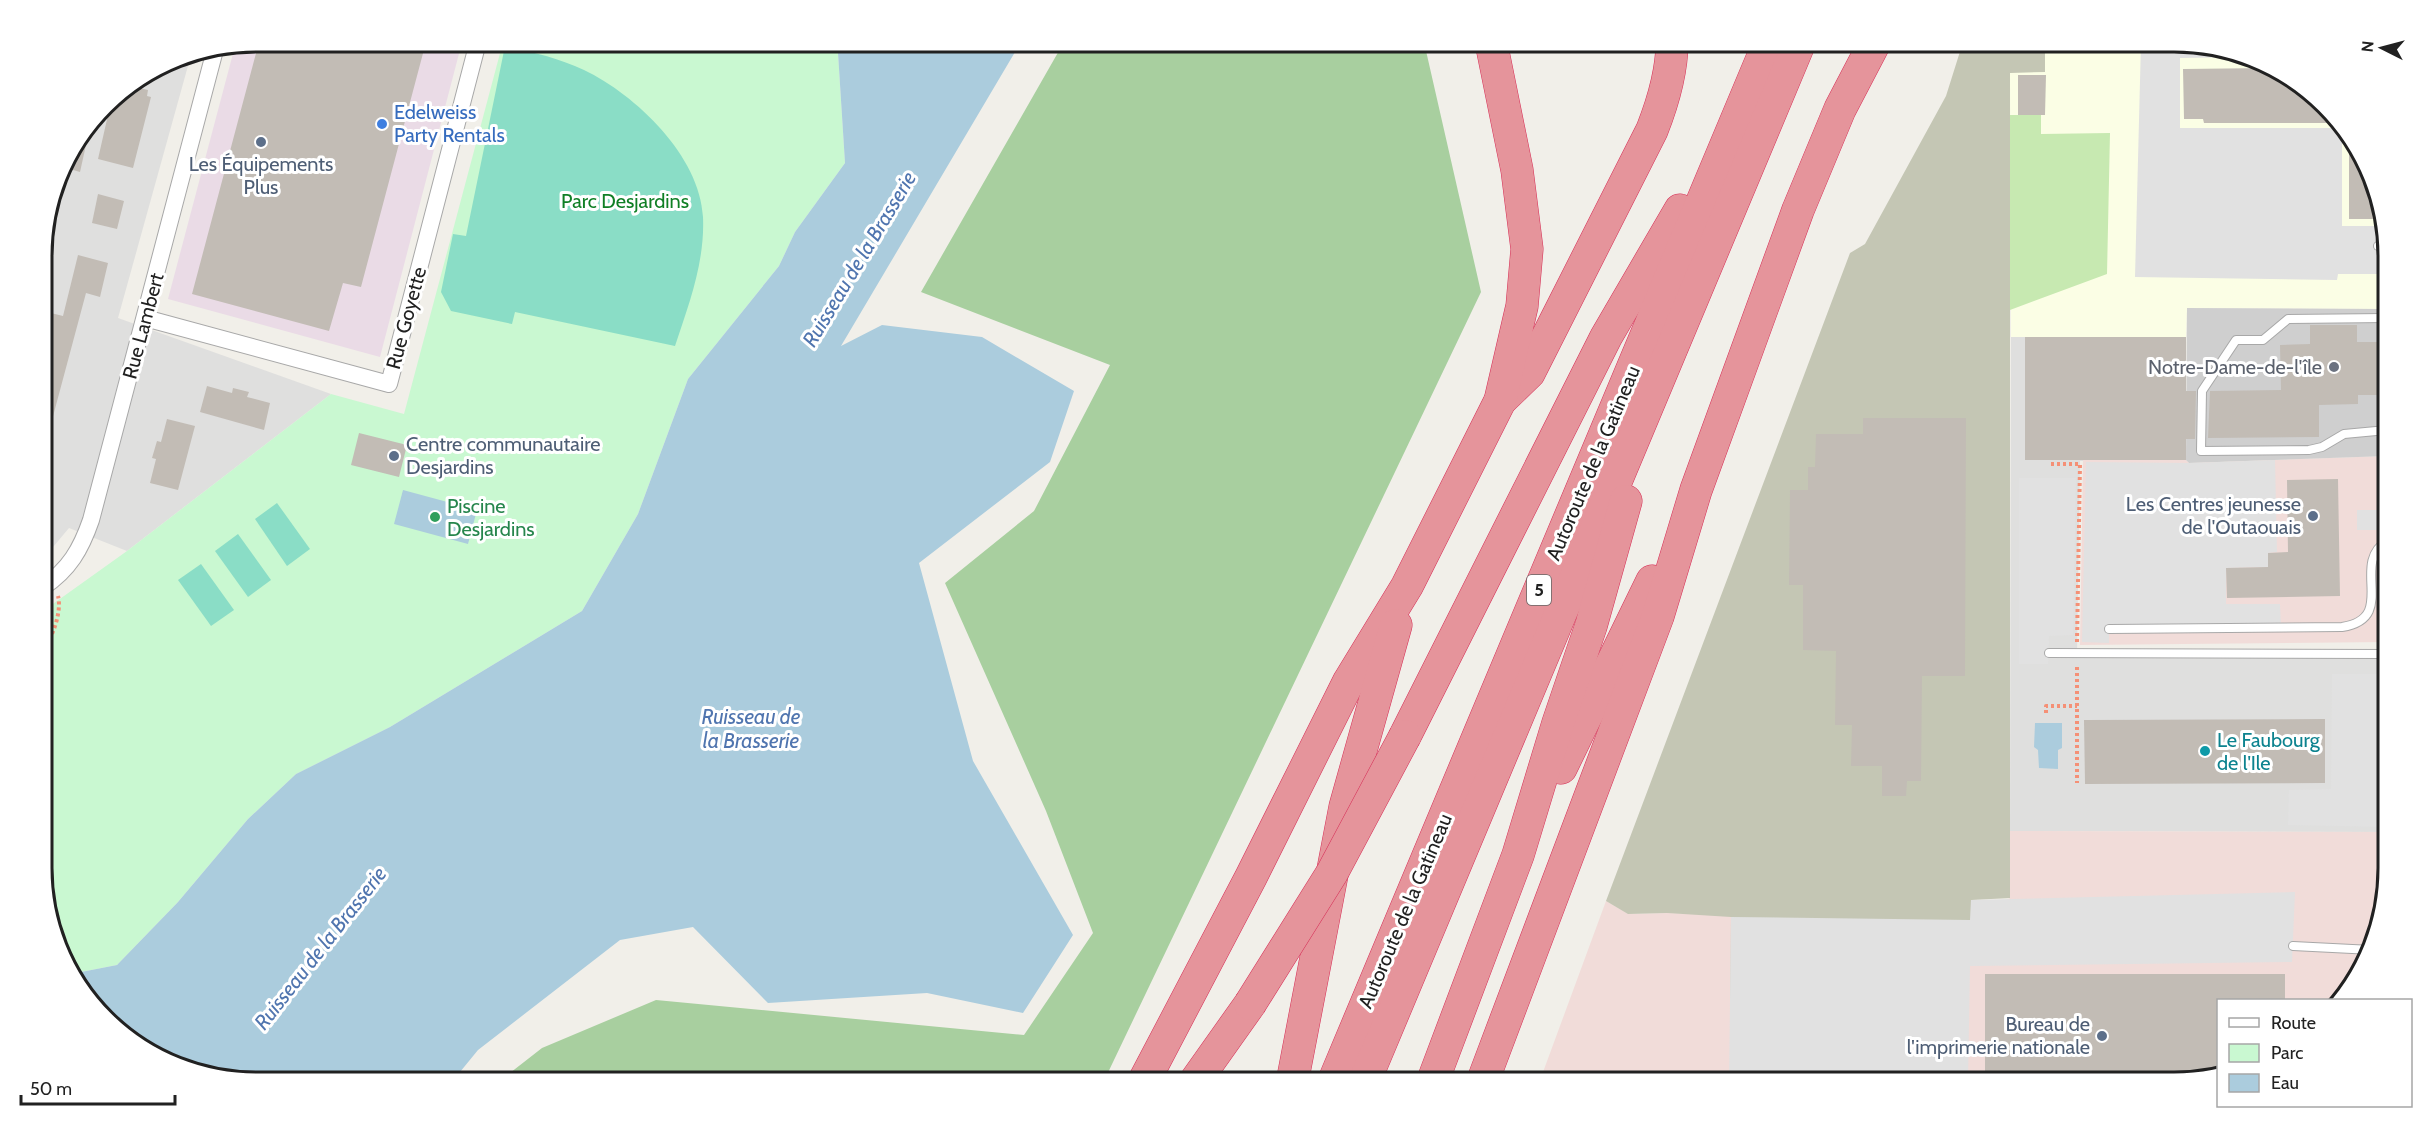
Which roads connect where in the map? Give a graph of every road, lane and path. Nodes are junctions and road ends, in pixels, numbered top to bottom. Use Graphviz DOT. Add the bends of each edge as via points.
graph roads {
  1 [pos="1493,52"];
  2 [pos="1671,52"];
  3 [pos="1765,52"];
  4 [pos="1796,52"];
  5 [pos="1869,52"];
  6 [pos="475,53"];
  7 [pos="213,57"];
  8 [pos="1746,98"];
  9 [pos="145,318"];
  10 [pos="2378,318"];
  11 [pos="1659,379"];
  12 [pos="1500,401"];
  13 [pos="2378,431"];
  14 [pos="2051,464"];
  15 [pos="1696,490"];
  16 [pos="2378,546"];
  17 [pos="52,579"];
  18 [pos="1407,586"];
  19 [pos="52,592"];
  20 [pos="52,629"];
  21 [pos="2109,629"];
  22 [pos="2049,653"];
  23 [pos="2077,654"];
  24 [pos="2378,654"];
  25 [pos="2077,706"];
  26 [pos="2046,713"];
  27 [pos="2077,783"];
  28 [pos="1518,855"];
  29 [pos="2293,946"];
  30 [pos="2361,949"];
  31 [pos="1149,1072"];
  32 [pos="1202,1072"];
  33 [pos="1294,1072"];
  34 [pos="1338,1072"];
  35 [pos="1369,1072"];
  36 [pos="1436,1072"];
  37 [pos="1486,1072"];
  1 -- 12 [label="highway" via="1518,178 1527,249 1522,306"];
  2 -- 12 [label="highway" via="1663,99 1645,144 1528,373"];
  3 -- 8 [label="highway, Autoroute de la Gatineau / 5"];
  4 -- 11 [label="highway, Autoroute de la Gatineau / 5"];
  5 -- 15 [label="highway" via="1816,164"];
  6 -- 9 [label="street, Rue Goyette" via="389,384"];
  7 -- 9 [label="street, Rue Lambert"];
  8 -- 32 [label="highway, bridge" via="1606,337 1332,873 1250,1004"];
  8 -- 34 [label="highway, Autoroute de la Gatineau / 5"];
  9 -- 17 [label="street, Rue Lambert" via="92,520 77,554"];
  10 -- 13 [label="lane" via="2288,319 2263,340 2235,340 2202,391 2201,451 2309,450 2344,434"];
  11 -- 28 [label="highway" via="1591,626"];
  11 -- 35 [label="highway, Autoroute de la Gatineau / 5"];
  12 -- 18 [label="highway"];
  14 -- 23 [label="path" via="2080,464"];
  15 -- 28 [label="highway"];
  15 -- 37 [label="highway" via="1658,616"];
  16 -- 21 [label="lane" via="2371,569 2371,608 2367,618 2356,625"];
  18 -- 31 [label="highway" via="1349,681"];
  18 -- 33 [label="highway" via="1346,807"];
  19 -- 20 [label="path" via="60,605"];
  22 -- 23 [label="lane"];
  23 -- 24 [label="lane"];
  23 -- 25 [label="path"];
  25 -- 26 [label="path" via="2046,706"];
  25 -- 27 [label="path"];
  28 -- 36 [label="highway"];
  29 -- 30 [label="lane"];
}
